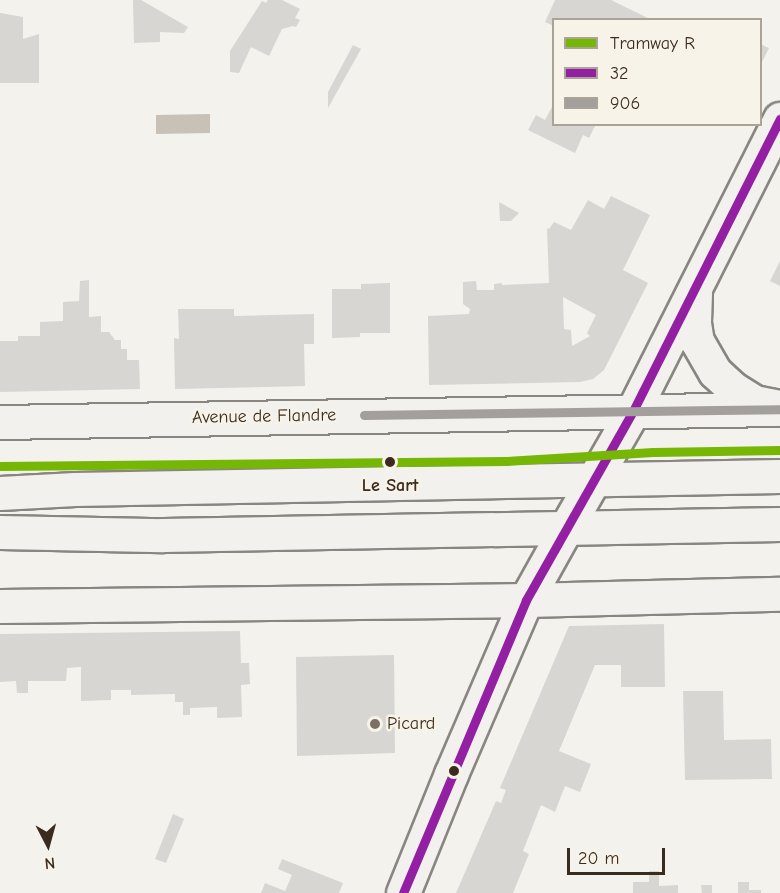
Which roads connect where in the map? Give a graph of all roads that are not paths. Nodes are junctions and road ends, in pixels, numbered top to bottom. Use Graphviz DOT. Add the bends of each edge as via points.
graph roads {
  1 [pos="780,118"];
  2 [pos="696,285"];
  3 [pos="780,408"];
  4 [pos="633,411"];
  5 [pos="0,422"];
  6 [pos="780,476"];
  7 [pos="594,479"];
  8 [pos="780,492"];
  9 [pos="0,493"];
  10 [pos="0,500"];
  11 [pos="780,510"];
  12 [pos="0,523"];
  13 [pos="780,524"];
  14 [pos="566,528"];
  15 [pos="0,532"];
  16 [pos="780,594"];
  17 [pos="526,600"];
  18 [pos="0,606"];
  19 [pos="404,893"];
  1 -- 2 [label="main road"];
  2 -- 3 [label="main road" via="694,323 704,357 738,393 754,402"];
  2 -- 4 [label="main road"];
  3 -- 4 [label="main road, Avenue de Flandre"];
  4 -- 5 [label="main road, Avenue de Flandre"];
  4 -- 7 [label="main road"];
  6 -- 7 [label="main road"];
  7 -- 9 [label="main road"];
  7 -- 14 [label="main road"];
  8 -- 11 [label="main road" via="714,502"];
  10 -- 12 [label="main road" via="454,506"];
  13 -- 14 [label="main road"];
  14 -- 15 [label="main road" via="163,535"];
  14 -- 17 [label="main road"];
  16 -- 17 [label="main road"];
  17 -- 18 [label="main road"];
  17 -- 19 [label="main road"];
}
